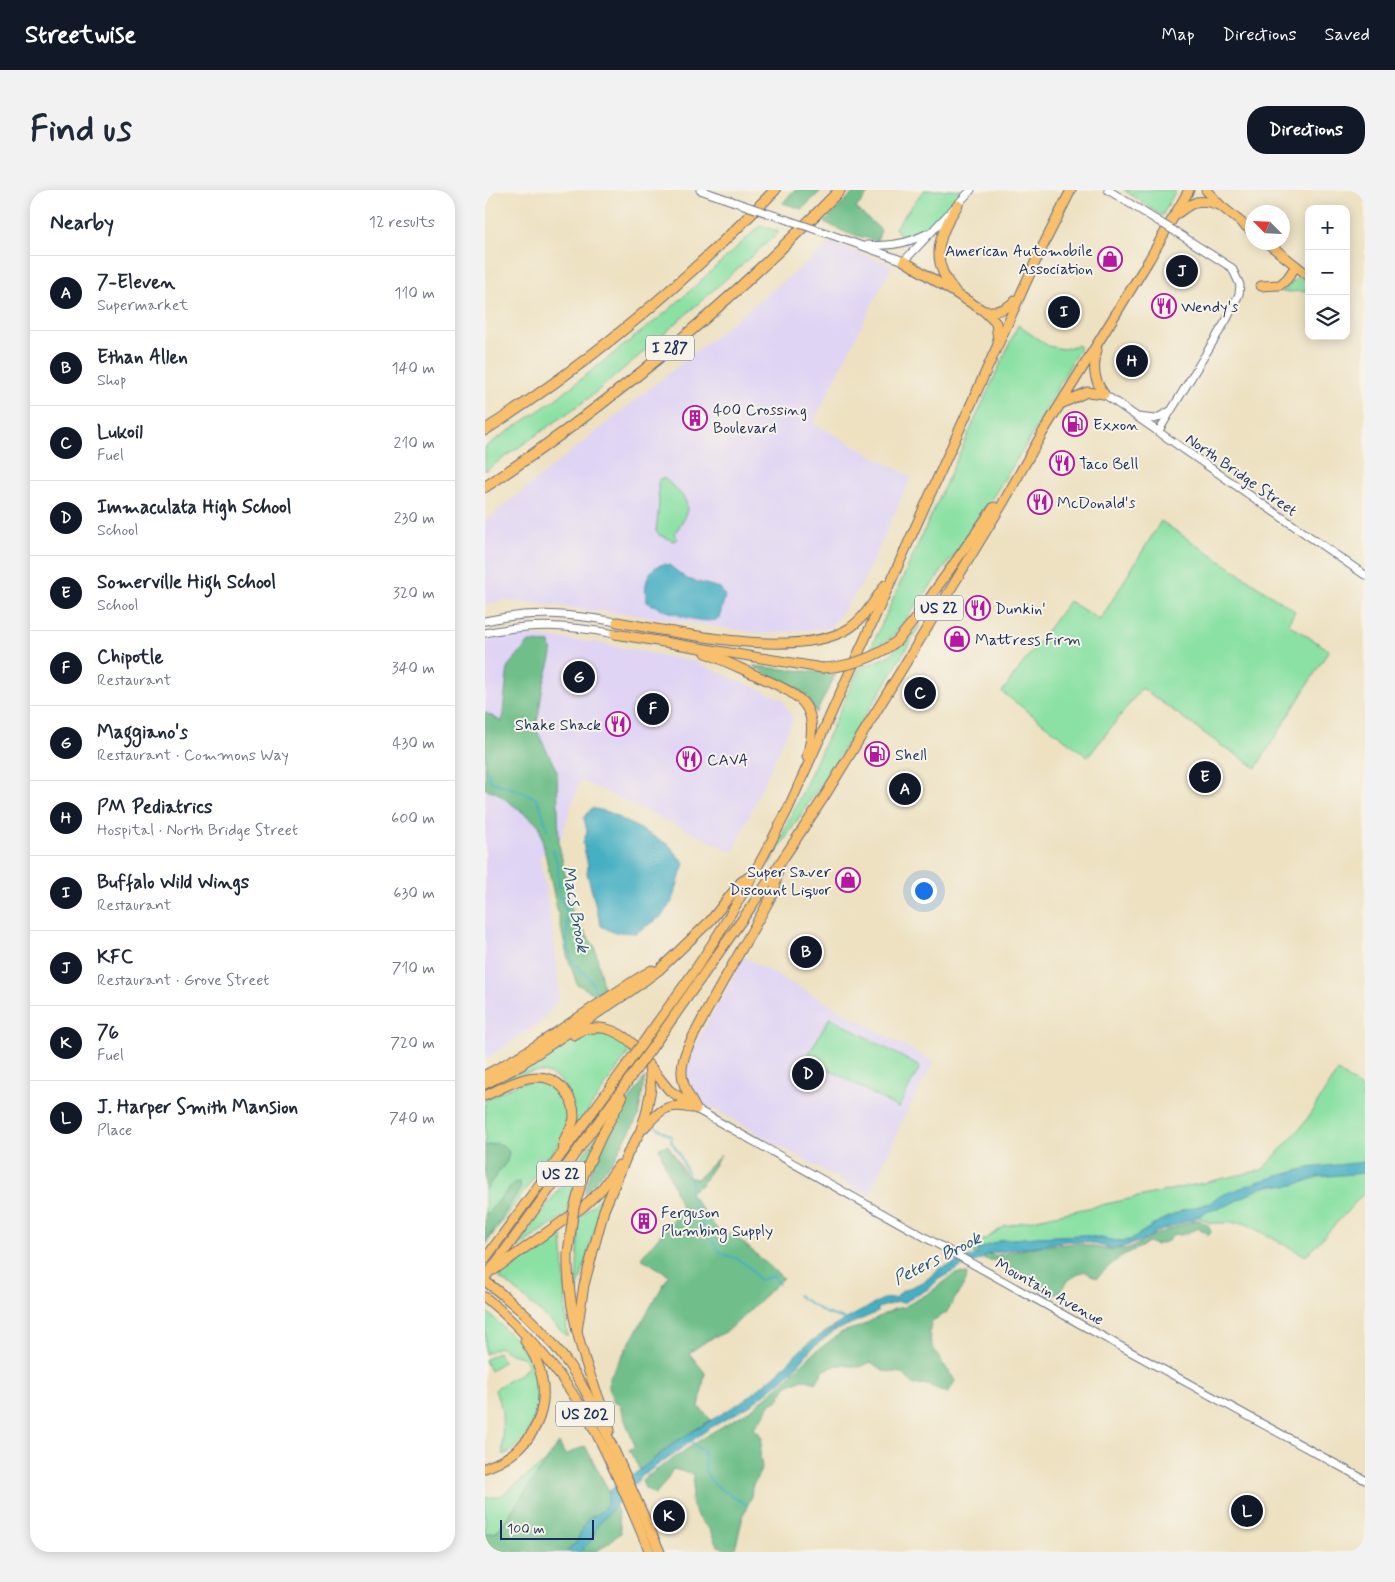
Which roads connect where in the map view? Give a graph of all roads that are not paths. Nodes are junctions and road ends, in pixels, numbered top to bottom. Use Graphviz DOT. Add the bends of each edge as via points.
graph roads {
  1 [pos="700,190"];
  2 [pos="775,190"];
  3 [pos="840,190"];
  4 [pos="971,190"];
  5 [pos="1071,190"];
  6 [pos="1108,190"];
  7 [pos="1189,190"];
  8 [pos="1206,190"];
  9 [pos="958,205"];
  10 [pos="1221,206"];
  11 [pos="1175,215"];
  12 [pos="939,225"];
  13 [pos="1245,226"];
  14 [pos="855,243"];
  15 [pos="1276,250"];
  16 [pos="904,262"];
  17 [pos="1296,266"];
  18 [pos="1305,273"];
  19 [pos="1261,286"];
  20 [pos="961,296"];
  21 [pos="1019,298"];
  22 [pos="983,311"];
  23 [pos="1099,342"];
  24 [pos="998,346"];
  25 [pos="1103,394"];
  26 [pos="1061,404"];
  27 [pos="1174,408"];
  28 [pos="1133,416"];
  29 [pos="485,430"];
  30 [pos="1158,432"];
  31 [pos="1033,451"];
  32 [pos="485,487"];
  33 [pos="899,564"];
  34 [pos="1365,575"];
  35 [pos="485,621"];
  36 [pos="617,622"];
  37 [pos="485,633"];
  38 [pos="615,634"];
  39 [pos="689,647"];
  40 [pos="802,778"];
  41 [pos="778,866"];
  42 [pos="755,873"];
  43 [pos="665,963"];
  44 [pos="649,1065"];
  45 [pos="517,1067"];
  46 [pos="636,1071"];
  47 [pos="485,1075"];
  48 [pos="485,1084"];
  49 [pos="485,1096"];
  50 [pos="696,1109"];
  51 [pos="640,1132"];
  52 [pos="563,1153"];
  53 [pos="628,1153"];
  54 [pos="485,1259"];
  55 [pos="487,1279"];
  56 [pos="485,1297"];
  57 [pos="508,1316"];
  58 [pos="577,1331"];
  59 [pos="614,1459"];
  60 [pos="485,1468"];
  61 [pos="1365,1480"];
  62 [pos="634,1505"];
  63 [pos="650,1552"];
  64 [pos="660,1552"];
  1 -- 14 [label="street, bridge"];
  2 -- 29 [label="highway, I 287" via="651,306 565,374"];
  3 -- 32 [label="highway, I 287" via="774,256 646,369"];
  4 -- 9 [label="street"];
  5 -- 21 [label="highway, US 22"];
  6 -- 27 [label="street, bridge" via="1233,268 1239,285 1234,307"];
  7 -- 11 [label="highway, US 22"];
  8 -- 10 [label="highway"];
  9 -- 12 [label="street"];
  9 -- 20 [label="highway" via="945,227 939,250 940,266 950,285"];
  10 -- 11 [label="highway" via="1199,201"];
  10 -- 13 [label="highway"];
  11 -- 23 [label="highway, US 22"];
  12 -- 14 [label="street" via="919,238 900,244"];
  12 -- 16 [label="street"];
  14 -- 16 [label="street"];
  15 -- 17 [label="highway"];
  16 -- 20 [label="highway"];
  17 -- 18 [label="highway"];
  17 -- 19 [label="highway" via="1280,286"];
  20 -- 22 [label="highway"];
  21 -- 22 [label="highway" via="997,312"];
  21 -- 24 [label="highway, US 22"];
  22 -- 24 [label="highway" via="996,323"];
  23 -- 25 [label="highway" via="1094,369"];
  23 -- 26 [label="highway, US 22"];
  24 -- 33 [label="highway, US 22"];
  25 -- 26 [label="highway" via="1087,392"];
  25 -- 28 [label="street, North Bridge Street"];
  26 -- 31 [label="highway, US 22"];
  27 -- 28 [label="street" via="1155,419"];
  27 -- 30 [label="street"];
  28 -- 30 [label="street, North Bridge Street"];
  30 -- 34 [label="street, North Bridge Street"];
  31 -- 39 [label="highway, bridge" via="912,623 886,650 857,663 822,668"];
  31 -- 41 [label="highway, US 22" via="844,765"];
  33 -- 36 [label="highway" via="861,619 833,637 814,641 728,640"];
  33 -- 40 [label="highway, US 22"];
  35 -- 36 [label="street" via="549,613"];
  37 -- 38 [label="street" via="543,625"];
  38 -- 39 [label="highway"];
  39 -- 40 [label="highway" via="787,689 803,701 812,726"];
  40 -- 42 [label="highway, US 22"];
  41 -- 46 [label="highway, US 22, bridge"];
  41 -- 50 [label="highway" via="775,889 686,1053 683,1080"];
  42 -- 43 [label="highway" via="741,882 711,920"];
  42 -- 52 [label="highway, US 22, bridge" via="701,960"];
  43 -- 45 [label="highway" via="629,992"];
  43 -- 47 [label="highway"];
  44 -- 45 [label="highway" via="627,1038 609,1028 597,1028 578,1032"];
  44 -- 50 [label="highway" via="669,1090"];
  44 -- 51 [label="highway" via="650,1099"];
  45 -- 48 [label="highway"];
  46 -- 55 [label="highway, US 22"];
  46 -- 58 [label="highway, bridge" via="584,1174 574,1208 568,1253 570,1298"];
  49 -- 52 [label="highway" via="527,1077 556,1082 569,1095 574,1112"];
  50 -- 51 [label="highway" via="675,1105 664,1108"];
  50 -- 61 [label="street, Mountain Avenue"];
  51 -- 53 [label="highway"];
  52 -- 54 [label="highway, US 22"];
  53 -- 55 [label="highway" via="593,1199"];
  53 -- 58 [label="highway" via="600,1225 584,1284"];
  55 -- 59 [label="highway, US 202" via="539,1328 564,1358 588,1395"];
  56 -- 57 [label="highway, US 202"];
  57 -- 59 [label="highway, US 202" via="574,1394"];
  57 -- 60 [label="highway" via="538,1364 543,1387 541,1409 537,1424 525,1444 506,1460"];
  58 -- 59 [label="highway" via="606,1417"];
  59 -- 62 [label="highway, US 202"];
  62 -- 63 [label="highway, US 202"];
  62 -- 64 [label="highway, US 202"];
}
